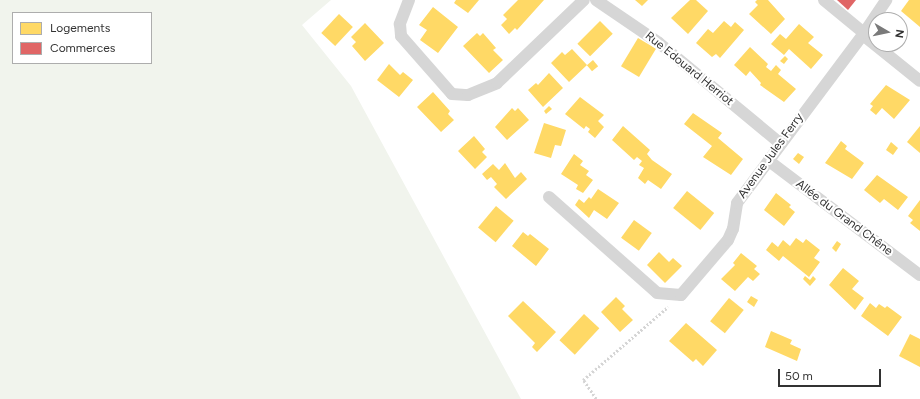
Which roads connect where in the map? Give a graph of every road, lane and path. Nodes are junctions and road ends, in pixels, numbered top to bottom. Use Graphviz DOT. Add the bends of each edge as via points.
graph roads {
  1 [pos="410,0"];
  2 [pos="584,0"];
  3 [pos="596,0"];
  4 [pos="824,0"];
  5 [pos="886,0"];
  6 [pos="864,34"];
  7 [pos="920,81"];
  8 [pos="780,143"];
  9 [pos="769,161"];
  10 [pos="549,197"];
  11 [pos="920,275"];
  12 [pos="681,295"];
  13 [pos="596,399"];
  1 -- 2 [label="street" via="400,24 401,36 452,94 468,95 497,83"];
  3 -- 8 [label="street, Rue Edouard Herriot" via="659,43"];
  4 -- 6 [label="street"];
  5 -- 6 [label="street, Avenue Jules Ferry"];
  6 -- 7 [label="street"];
  6 -- 8 [label="street, Avenue Jules Ferry"];
  8 -- 9 [label="street, Avenue Jules Ferry"];
  9 -- 11 [label="street, Allée du Grand Chêne"];
  9 -- 12 [label="street, Avenue Jules Ferry" via="737,203 733,229 728,240"];
  10 -- 12 [label="street" via="657,293"];
  12 -- 13 [label="path" via="583,380"];
}
